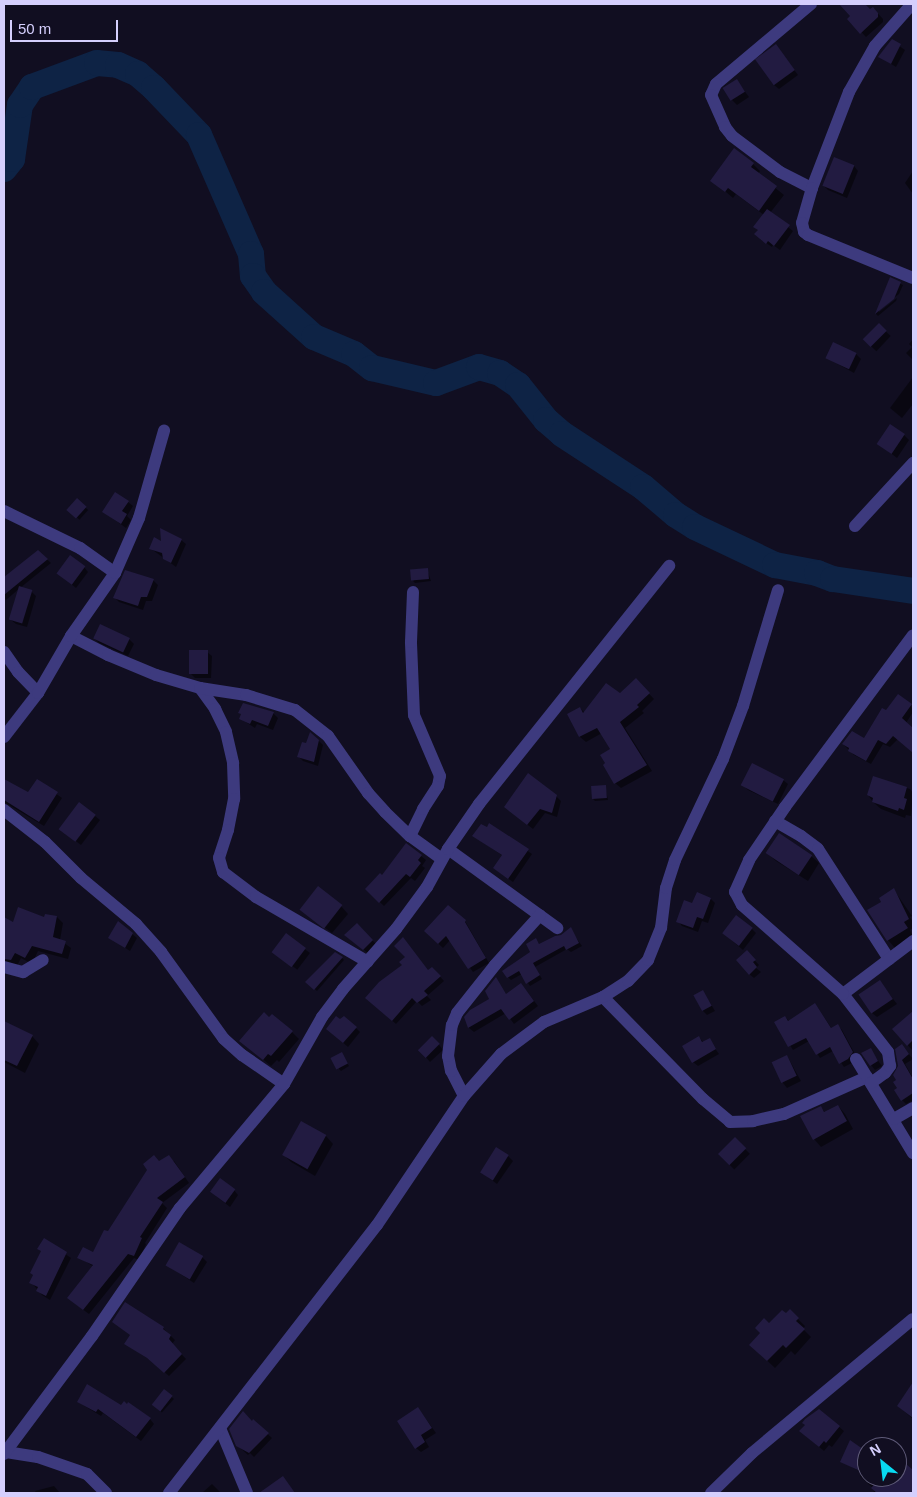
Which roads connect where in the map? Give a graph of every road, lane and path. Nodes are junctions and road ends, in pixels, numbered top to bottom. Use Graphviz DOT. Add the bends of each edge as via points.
graph roads {
  1 [pos="812,4"];
  2 [pos="912,4"];
  3 [pos="812,188"];
  4 [pos="913,278"];
  5 [pos="164,431"];
  6 [pos="913,463"];
  7 [pos="4,511"];
  8 [pos="855,526"];
  9 [pos="669,566"];
  10 [pos="115,573"];
  11 [pos="778,590"];
  12 [pos="413,592"];
  13 [pos="913,635"];
  14 [pos="71,636"];
  15 [pos="4,652"];
  16 [pos="200,688"];
  17 [pos="38,693"];
  18 [pos="4,737"];
  19 [pos="4,810"];
  20 [pos="775,821"];
  21 [pos="410,836"];
  22 [pos="445,854"];
  23 [pos="540,915"];
  24 [pos="557,928"];
  25 [pos="912,945"];
  26 [pos="889,959"];
  27 [pos="43,960"];
  28 [pos="368,962"];
  29 [pos="4,967"];
  30 [pos="843,994"];
  31 [pos="603,997"];
  32 [pos="856,1059"];
  33 [pos="869,1080"];
  34 [pos="284,1084"];
  35 [pos="464,1096"];
  36 [pos="913,1108"];
  37 [pos="894,1119"];
  38 [pos="913,1152"];
  39 [pos="913,1319"];
  40 [pos="220,1428"];
  41 [pos="5,1453"];
  42 [pos="106,1493"];
  43 [pos="169,1493"];
  44 [pos="247,1493"];
  45 [pos="711,1493"];
  1 -- 3 [label="street" via="716,84 711,95 732,136 780,172"];
  2 -- 3 [label="street" via="875,46 849,92"];
  3 -- 4 [label="street" via="802,222 804,232"];
  5 -- 10 [label="street" via="139,518"];
  6 -- 8 [label="street"];
  7 -- 10 [label="street" via="80,548"];
  9 -- 22 [label="street" via="479,804"];
  10 -- 14 [label="street"];
  11 -- 31 [label="street" via="740,715 715,778 675,860 666,888 656,943 640,969"];
  12 -- 21 [label="street" via="414,715 440,776 438,786"];
  13 -- 20 [label="street"];
  14 -- 16 [label="street" via="108,656"];
  14 -- 17 [label="street"];
  15 -- 17 [label="street"];
  16 -- 21 [label="street" via="246,695 295,710 328,736 368,793"];
  16 -- 28 [label="street" via="215,709 234,763 234,798 219,858 224,872 256,897"];
  17 -- 18 [label="street"];
  19 -- 34 [label="street" via="45,842 81,878 136,924 161,952 224,1039"];
  20 -- 26 [label="street" via="818,849"];
  20 -- 30 [label="street" via="745,868 736,888 737,897 742,905"];
  21 -- 22 [label="street"];
  22 -- 23 [label="street"];
  22 -- 28 [label="street" via="426,887"];
  23 -- 24 [label="street"];
  23 -- 35 [label="street" via="457,1013 448,1056 451,1071"];
  25 -- 26 [label="street"];
  26 -- 30 [label="street"];
  27 -- 29 [label="street" via="23,972"];
  28 -- 34 [label="street" via="322,1018"];
  30 -- 33 [label="street" via="890,1055 888,1069"];
  31 -- 33 [label="street" via="703,1099 730,1122 784,1114"];
  31 -- 35 [label="street" via="544,1022 501,1054"];
  32 -- 33 [label="street"];
  33 -- 37 [label="street"];
  34 -- 41 [label="street" via="170,1222 92,1336"];
  35 -- 40 [label="street" via="377,1225"];
  36 -- 37 [label="street"];
  37 -- 38 [label="street"];
  39 -- 45 [label="street" via="752,1453"];
  40 -- 43 [label="street"];
  40 -- 44 [label="street"];
  41 -- 42 [label="street" via="38,1457 87,1474"];
}
